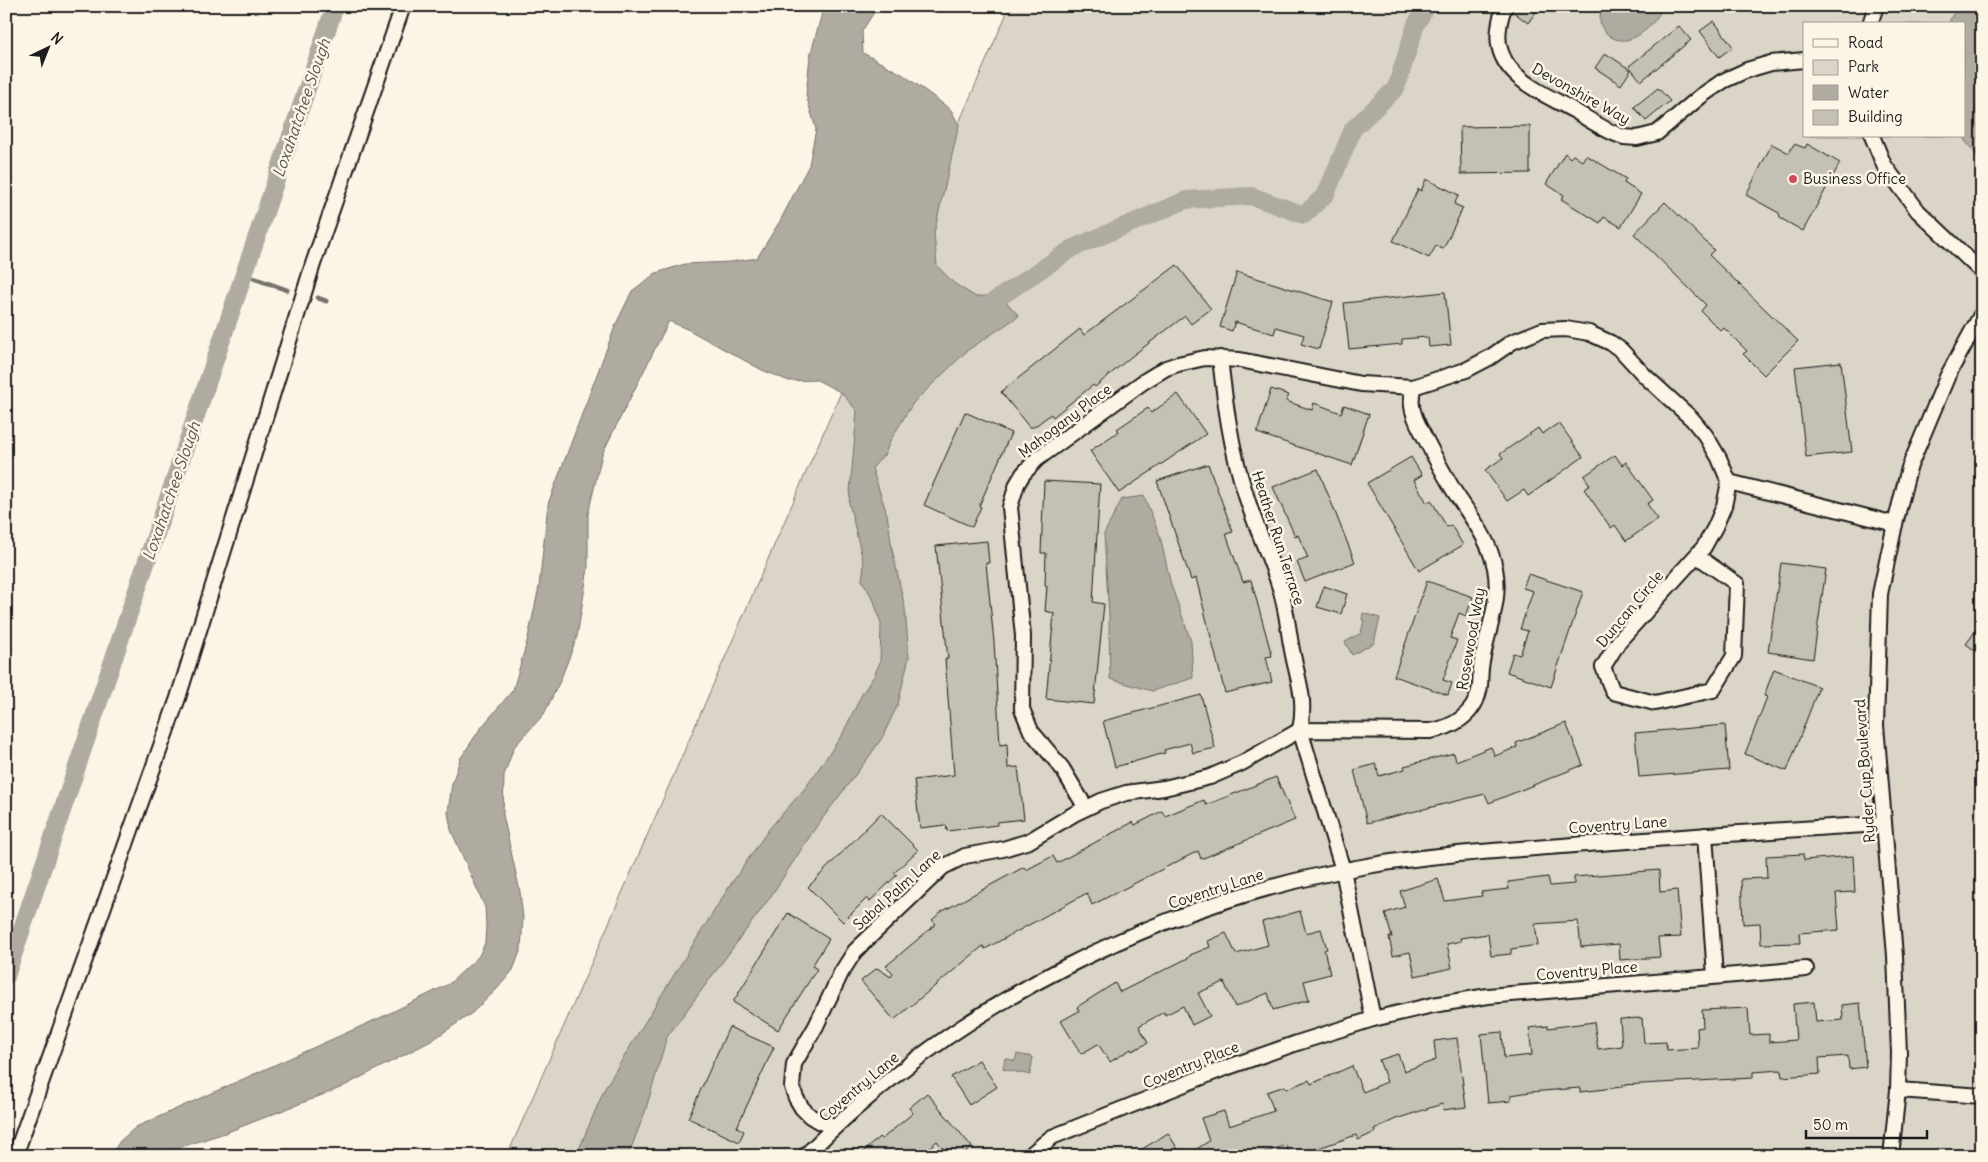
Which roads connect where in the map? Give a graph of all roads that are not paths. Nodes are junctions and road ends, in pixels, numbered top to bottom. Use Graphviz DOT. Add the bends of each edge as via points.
graph roads {
  1 [pos="403,6"];
  2 [pos="1505,6"];
  3 [pos="1876,6"];
  4 [pos="1871,22"];
  5 [pos="1803,60"];
  6 [pos="1873,138"];
  7 [pos="1982,272"];
  8 [pos="1982,312"];
  9 [pos="1220,358"];
  10 [pos="1413,388"];
  11 [pos="1729,482"];
  12 [pos="1895,524"];
  13 [pos="1697,556"];
  14 [pos="1300,730"];
  15 [pos="1086,808"];
  16 [pos="1884,824"];
  17 [pos="1704,835"];
  18 [pos="1343,870"];
  19 [pos="1806,969"];
  20 [pos="1715,976"];
  21 [pos="1373,1019"];
  22 [pos="1898,1090"];
  23 [pos="1982,1096"];
  24 [pos="835,1126"];
  25 [pos="15,1156"];
  26 [pos="805,1156"];
  27 [pos="1029,1156"];
  28 [pos="1891,1156"];
  1 -- 25 [label="street" via="313,264 178,698"];
  2 -- 5 [label="street, Devonshire Way" via="1498,37 1508,68 1524,82 1624,137 1637,138 1657,133 1716,86 1747,70 1771,63"];
  3 -- 4 [label="street"];
  6 -- 7 [label="street" via="1884,165 1918,211"];
  8 -- 12 [label="street, Ryder Cup Boulevard" via="1929,418 1909,468"];
  9 -- 10 [label="street, Mahogany Place" via="1361,384"];
  9 -- 14 [label="street, Heather Run Terrace" via="1232,443 1244,491 1285,606 1302,690"];
  9 -- 15 [label="street, Mahogany Place" via="1178,364 1143,382 1037,459 1023,474 1012,495 1010,519 1023,636 1022,709 1030,731 1062,768"];
  10 -- 11 [label="street" via="1466,370 1529,334 1554,329 1589,333 1621,350 1692,419 1719,458"];
  10 -- 14 [label="street, Rosewood Way" via="1415,419 1488,543 1495,568 1496,607 1481,667 1480,691 1469,712 1442,730"];
  11 -- 12 [label="street"];
  11 -- 13 [label="street, Duncan Circle" via="1716,527"];
  12 -- 16 [label="street, Ryder Cup Boulevard" via="1880,594 1877,654 1876,725"];
  13 -- 13 [label="street, Duncan Circle" via="1619,641 1603,667 1613,692 1655,703 1713,690 1734,656 1738,584"];
  14 -- 15 [label="street, Sabal Palm Lane" via="1210,777 1126,793"];
  14 -- 18 [label="street, Heather Run Terrace"];
  15 -- 24 [label="street, Sabal Palm Lane" via="1029,841 965,856 943,867 855,951 794,1064 792,1075 792,1087 802,1108 820,1122"];
  16 -- 17 [label="street, Coventry Lane"];
  16 -- 22 [label="street, Ryder Cup Boulevard" via="1895,956"];
  17 -- 18 [label="street, Coventry Lane" via="1447,854"];
  17 -- 20 [label="street"];
  18 -- 21 [label="street"];
  18 -- 24 [label="street, Coventry Lane" via="1236,898 1175,919 1058,971 949,1037"];
  19 -- 20 [label="street, Coventry Place"];
  20 -- 21 [label="street, Coventry Place" via="1488,996"];
  21 -- 27 [label="street, Coventry Place" via="1220,1070 1052,1137"];
  22 -- 23 [label="street"];
  22 -- 28 [label="street, Ryder Cup Boulevard"];
  24 -- 26 [label="street, Coventry Lane"];
}
